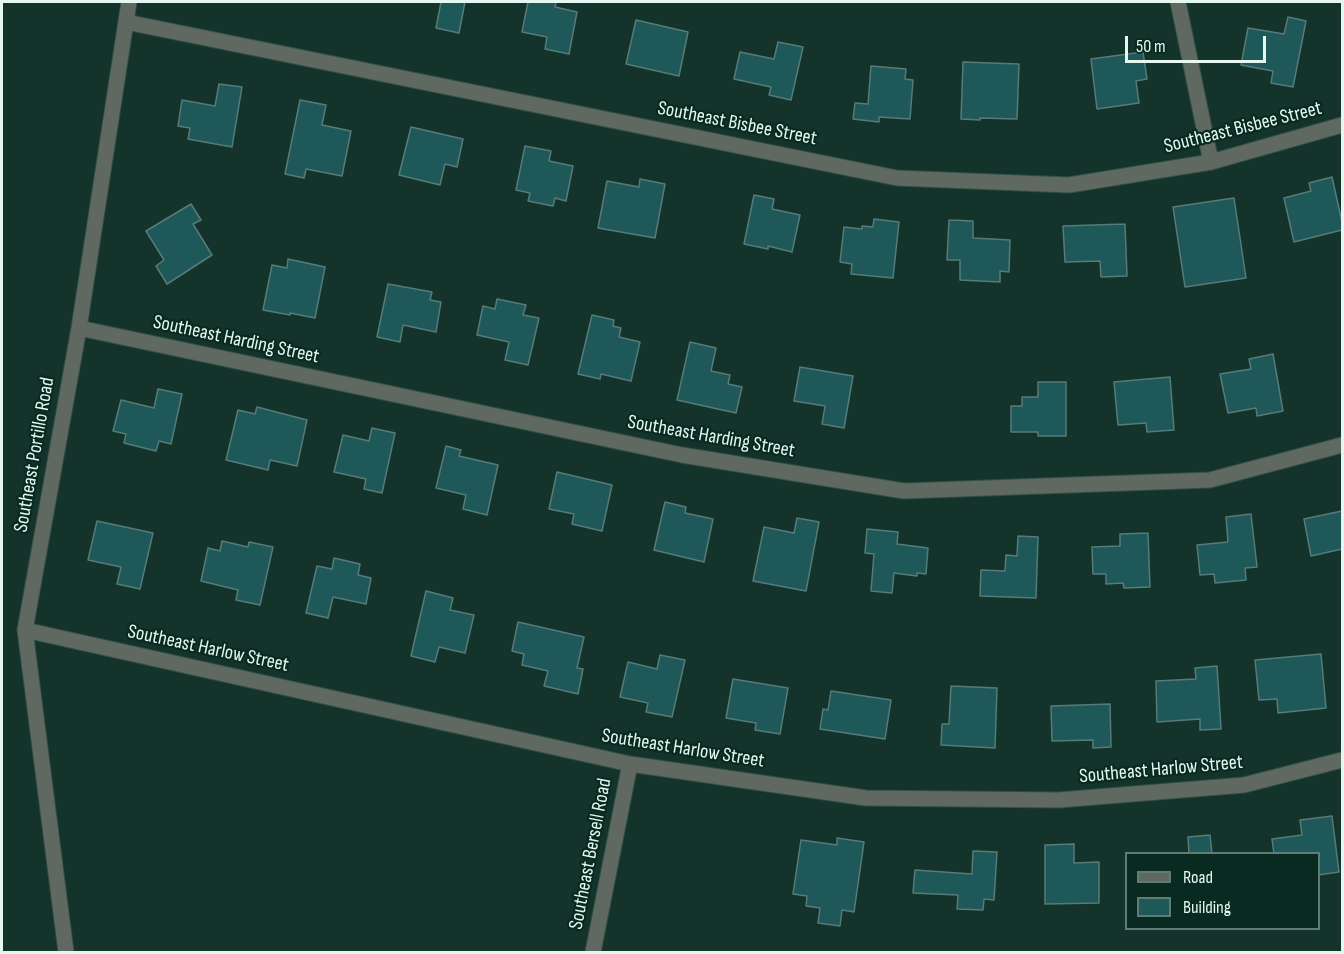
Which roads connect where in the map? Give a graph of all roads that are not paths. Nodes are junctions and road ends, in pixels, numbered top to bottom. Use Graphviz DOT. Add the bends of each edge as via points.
graph roads {
  1 [pos="129,2"];
  2 [pos="1178,2"];
  3 [pos="126,22"];
  4 [pos="1342,125"];
  5 [pos="1211,162"];
  6 [pos="79,328"];
  7 [pos="1342,445"];
  8 [pos="25,630"];
  9 [pos="1342,760"];
  10 [pos="630,764"];
  11 [pos="66,952"];
  12 [pos="593,952"];
  1 -- 3 [label="street, Southeast Portillo Road"];
  2 -- 5 [label="street"];
  3 -- 5 [label="street, Southeast Bisbee Street" via="897,178 1069,185"];
  3 -- 6 [label="street, Southeast Portillo Road"];
  4 -- 5 [label="street, Southeast Bisbee Street"];
  6 -- 7 [label="street, Southeast Harding Street" via="682,455 904,491 1210,480"];
  6 -- 8 [label="street, Southeast Portillo Road"];
  8 -- 10 [label="street, Southeast Harlow Street"];
  8 -- 11 [label="street, Southeast Portillo Road"];
  9 -- 10 [label="street, Southeast Harlow Street" via="1244,785 1059,800 866,798"];
  10 -- 12 [label="street, Southeast Bersell Road"];
}
